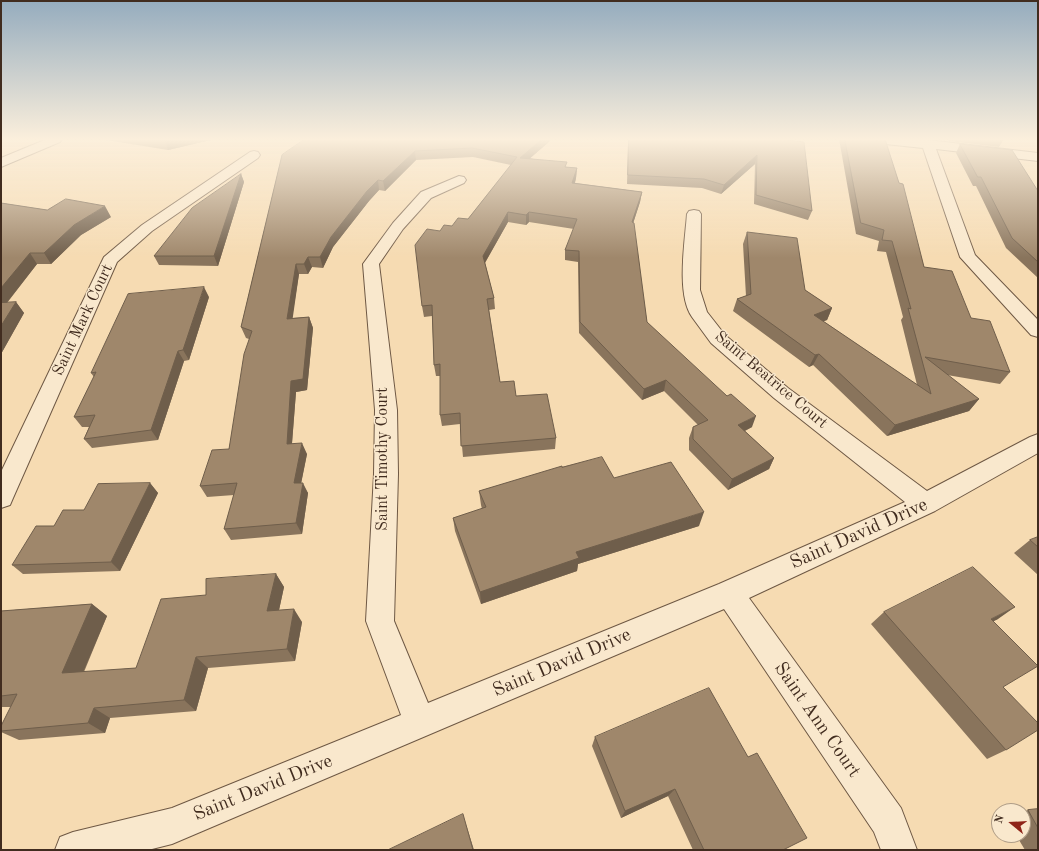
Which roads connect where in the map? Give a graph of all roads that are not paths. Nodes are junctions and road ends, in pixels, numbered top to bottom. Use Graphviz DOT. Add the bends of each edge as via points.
graph roads {
  1 [pos="219,179"];
  2 [pos="940,179"];
  3 [pos="459,180"];
  4 [pos="694,214"];
  5 [pos="1038,331"];
  6 [pos="1038,443"];
  7 [pos="1,498"];
  8 [pos="926,504"];
  9 [pos="729,593"];
  10 [pos="420,724"];
  11 [pos="73,850"];
  12 [pos="899,850"];
  1 -- 7 [label="street, Saint Mark Court" via="147,228 110,260"];
  2 -- 5 [label="street" via="968,257"];
  3 -- 10 [label="street, Saint Timothy Court" via="426,196 398,226 371,264 386,410 380,621"];
  4 -- 8 [label="street, Saint Beatrice Court" via="691,290 698,313 718,340 781,393"];
  6 -- 8 [label="street, Saint David Drive"];
  8 -- 9 [label="street, Saint David Drive"];
  9 -- 10 [label="street, Saint David Drive"];
  9 -- 12 [label="street, Saint Ann Court" via="888,821"];
  10 -- 11 [label="street, Saint David Drive" via="172,826"];
}
